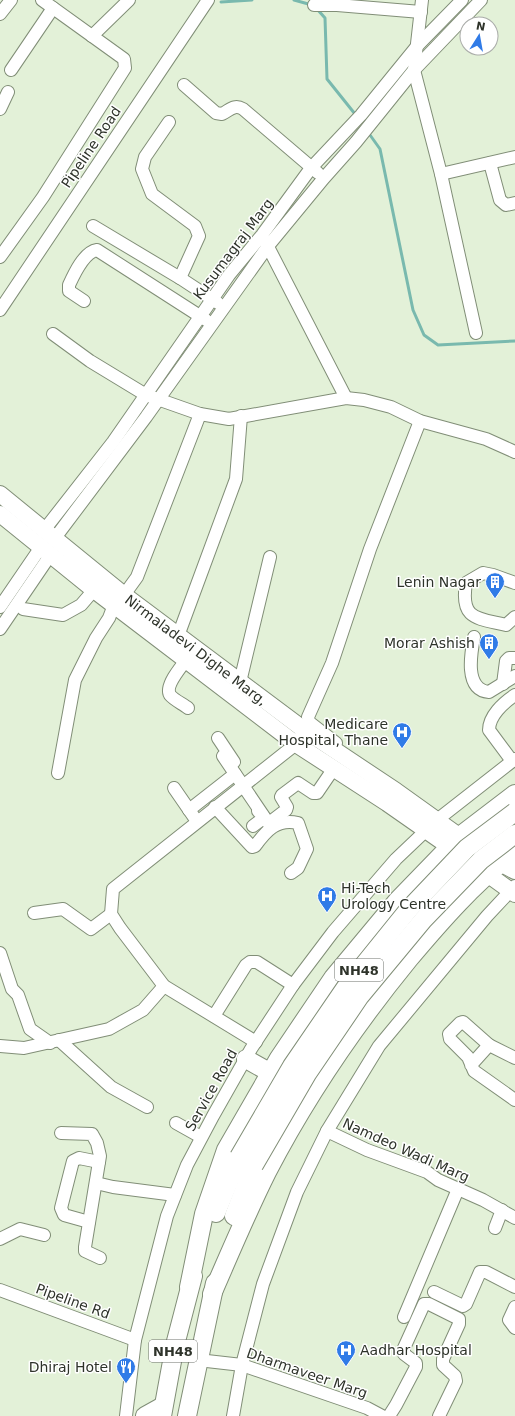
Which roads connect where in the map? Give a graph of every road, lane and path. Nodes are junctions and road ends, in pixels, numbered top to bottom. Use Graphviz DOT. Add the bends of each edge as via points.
graph roads {
  1 [pos="11,0"];
  2 [pos="42,0"];
  3 [pos="129,0"];
  4 [pos="208,0"];
  5 [pos="422,0"];
  6 [pos="462,0"];
  7 [pos="482,0"];
  8 [pos="314,5"];
  9 [pos="53,8"];
  10 [pos="421,12"];
  11 [pos="0,14"];
  12 [pos="92,36"];
  13 [pos="418,45"];
  14 [pos="10,70"];
  15 [pos="414,70"];
  16 [pos="184,85"];
  17 [pos="8,92"];
  18 [pos="0,109"];
  19 [pos="168,122"];
  20 [pos="515,157"];
  21 [pos="515,164"];
  22 [pos="491,166"];
  23 [pos="312,168"];
  24 [pos="441,174"];
  25 [pos="324,178"];
  26 [pos="515,203"];
  27 [pos="93,226"];
  28 [pos="262,236"];
  29 [pos="268,246"];
  30 [pos="0,257"];
  31 [pos="180,278"];
  32 [pos="213,299"];
  33 [pos="84,301"];
  34 [pos="224,308"];
  35 [pos="0,310"];
  36 [pos="201,316"];
  37 [pos="212,324"];
  38 [pos="476,333"];
  39 [pos="53,334"];
  40 [pos="146,395"];
  41 [pos="346,398"];
  42 [pos="158,399"];
  43 [pos="200,414"];
  44 [pos="242,416"];
  45 [pos="420,421"];
  46 [pos="515,452"];
  47 [pos="0,494"];
  48 [pos="0,514"];
  49 [pos="50,534"];
  50 [pos="46,550"];
  51 [pos="270,558"];
  52 [pos="515,583"];
  53 [pos="99,585"];
  54 [pos="119,600"];
  55 [pos="0,607"];
  56 [pos="23,609"];
  57 [pos="515,617"];
  58 [pos="0,629"];
  59 [pos="178,636"];
  60 [pos="474,638"];
  61 [pos="191,654"];
  62 [pos="515,658"];
  63 [pos="515,676"];
  64 [pos="240,682"];
  65 [pos="503,684"];
  66 [pos="515,695"];
  67 [pos="188,708"];
  68 [pos="303,729"];
  69 [pos="218,738"];
  70 [pos="296,744"];
  71 [pos="222,756"];
  72 [pos="514,760"];
  73 [pos="334,768"];
  74 [pos="58,773"];
  75 [pos="234,774"];
  76 [pos="242,786"];
  77 [pos="174,788"];
  78 [pos="396,791"];
  79 [pos="511,803"];
  80 [pos="215,807"];
  81 [pos="189,810"];
  82 [pos="266,820"];
  83 [pos="197,822"];
  84 [pos="253,826"];
  85 [pos="431,826"];
  86 [pos="515,835"];
  87 [pos="454,842"];
  88 [pos="515,852"];
  89 [pos="493,869"];
  90 [pos="515,871"];
  91 [pos="291,873"];
  92 [pos="514,890"];
  93 [pos="34,913"];
  94 [pos="111,914"];
  95 [pos="0,953"];
  96 [pos="293,985"];
  97 [pos="164,986"];
  98 [pos="214,1016"];
  99 [pos="55,1041"];
  100 [pos="256,1042"];
  101 [pos="489,1045"];
  102 [pos="0,1046"];
  103 [pos="246,1058"];
  104 [pos="515,1058"];
  105 [pos="471,1065"];
  106 [pos="271,1073"];
  107 [pos="515,1100"];
  108 [pos="147,1107"];
  109 [pos="176,1123"];
  110 [pos="327,1131"];
  111 [pos="61,1133"];
  112 [pos="201,1137"];
  113 [pos="247,1161"];
  114 [pos="99,1162"];
  115 [pos="96,1183"];
  116 [pos="458,1188"];
  117 [pos="175,1195"];
  118 [pos="502,1210"];
  119 [pos="515,1218"];
  120 [pos="89,1222"];
  121 [pos="494,1228"];
  122 [pos="44,1235"];
  123 [pos="0,1239"];
  124 [pos="100,1258"];
  125 [pos="188,1287"];
  126 [pos="515,1287"];
  127 [pos="0,1290"];
  128 [pos="434,1292"];
  129 [pos="212,1294"];
  130 [pos="515,1307"];
  131 [pos="404,1317"];
  132 [pos="515,1328"];
  133 [pos="135,1340"];
  134 [pos="198,1360"];
  135 [pos="242,1365"];
  136 [pos="162,1411"];
  137 [pos="378,1415"];
  138 [pos="126,1416"];
  139 [pos="145,1416"];
  140 [pos="187,1416"];
  141 [pos="233,1416"];
  142 [pos="389,1416"];
  143 [pos="439,1416"];
  1 -- 11 [label="street"];
  2 -- 9 [label="street"];
  3 -- 12 [label="street"];
  4 -- 35 [label="street, Pipeline Road"];
  5 -- 10 [label="street"];
  6 -- 13 [label="street, Kusumagraj Marg"];
  7 -- 15 [label="street, Kusumagraj Marg"];
  8 -- 10 [label="street"];
  9 -- 12 [label="street"];
  9 -- 14 [label="street"];
  10 -- 13 [label="street"];
  12 -- 30 [label="street" via="124,60 125,68 43,197"];
  13 -- 15 [label="street"];
  13 -- 23 [label="street, Kusumagraj Marg" via="361,115"];
  15 -- 24 [label="street"];
  15 -- 25 [label="street, Kusumagraj Marg"];
  16 -- 23 [label="street" via="216,113 222,114 238,106 243,109"];
  17 -- 18 [label="street"];
  19 -- 31 [label="street" via="145,158 142,169 152,194 195,226 199,236"];
  20 -- 22 [label="street"];
  21 -- 22 [label="street"];
  22 -- 24 [label="street"];
  22 -- 26 [label="street" via="502,203"];
  23 -- 25 [label="street"];
  23 -- 28 [label="street, Kusumagraj Marg"];
  24 -- 38 [label="street"];
  25 -- 29 [label="street, Kusumagraj Marg"];
  27 -- 31 [label="street"];
  28 -- 29 [label="street"];
  28 -- 32 [label="street, Kusumagraj Marg" via="229,275"];
  29 -- 34 [label="street, Kusumagraj Marg"];
  29 -- 41 [label="street"];
  31 -- 32 [label="street"];
  32 -- 34 [label="street"];
  32 -- 36 [label="street, Kusumagraj Marg"];
  33 -- 36 [label="street" via="69,291 69,285 86,256 91,251 98,250"];
  34 -- 37 [label="street, Kusumagraj Marg"];
  36 -- 37 [label="street"];
  36 -- 40 [label="street, Kusumagraj Marg"];
  37 -- 42 [label="street, Kusumagraj Marg"];
  39 -- 40 [label="street" via="90,361"];
  40 -- 42 [label="street"];
  40 -- 49 [label="street, Kusumagraj Marg"];
  41 -- 44 [label="street"];
  41 -- 45 [label="street" via="391,407"];
  42 -- 43 [label="street"];
  42 -- 49 [label="street, Kusumagraj Marg"];
  43 -- 44 [label="street" via="228,418"];
  43 -- 54 [label="street" via="137,577"];
  44 -- 59 [label="street" via="236,479"];
  45 -- 46 [label="street" via="486,439"];
  45 -- 78 [label="street" via="370,549 332,663 308,717 309,722 343,748 388,778 397,786"];
  47 -- 49 [label="main road, Nirmaladevi Dighe Marg,"];
  48 -- 50 [label="main road, Nirmaladevi Dighe Marg,"];
  49 -- 53 [label="main road, Nirmaladevi Dighe Marg,"];
  50 -- 53 [label="main road, Nirmaladevi Dighe Marg,"];
  50 -- 55 [label="street"];
  50 -- 58 [label="street"];
  51 -- 64 [label="street"];
  52 -- 57 [label="street" via="483,573 466,583 464,592 468,611 473,617 506,625"];
  53 -- 54 [label="main road, Nirmaladevi Dighe Marg,"];
  53 -- 56 [label="street" via="81,605 63,615"];
  54 -- 59 [label="main road, Nirmaladevi Dighe Marg,"];
  54 -- 61 [label="main road, Nirmaladevi Dighe Marg,"];
  54 -- 74 [label="street" via="75,680"];
  59 -- 61 [label="main road, Nirmaladevi Dighe Marg,"];
  60 -- 65 [label="street" via="470,671 476,685 489,692"];
  61 -- 64 [label="main road, Nirmaladevi Dighe Marg,"];
  61 -- 67 [label="street" via="170,683 169,692"];
  61 -- 70 [label="main road, Nirmaladevi Dighe Marg,"];
  62 -- 65 [label="street" via="506,661"];
  63 -- 65 [label="street"];
  64 -- 68 [label="main road, Nirmaladevi Dighe Marg,"];
  66 -- 72 [label="street" via="501,706 489,725 489,730"];
  68 -- 70 [label="street"];
  68 -- 78 [label="main road, Nirmaladevi Dighe Marg,"];
  69 -- 76 [label="street"];
  70 -- 73 [label="main road, Nirmaladevi Dighe Marg,"];
  70 -- 76 [label="street"];
  71 -- 75 [label="street"];
  72 -- 85 [label="street, Service Road"];
  73 -- 82 [label="street" via="316,793 298,783 282,795 286,810"];
  73 -- 85 [label="main road, Nirmaladevi Dighe Marg," via="387,803"];
  75 -- 76 [label="street"];
  75 -- 81 [label="street"];
  76 -- 80 [label="street"];
  76 -- 82 [label="street" via="249,804 254,805"];
  77 -- 81 [label="street"];
  78 -- 85 [label="main road, Nirmaladevi Dighe Marg,"];
  79 -- 86 [label="highway" via="501,818 504,828"];
  79 -- 87 [label="highway"];
  79 -- 113 [label="highway, NH48, bridge" via="409,909 346,986 292,1066"];
  80 -- 82 [label="street" via="252,847 255,846"];
  80 -- 83 [label="street"];
  81 -- 83 [label="street"];
  82 -- 84 [label="street"];
  82 -- 91 [label="street" via="298,823 307,849 298,868"];
  83 -- 94 [label="street" via="114,889"];
  85 -- 87 [label="main road, Nirmaladevi Dighe Marg,"];
  85 -- 96 [label="street, Service Road" via="396,859 333,932"];
  86 -- 113 [label="highway, NH48, bridge" via="481,860 423,920 360,996"];
  87 -- 89 [label="main road, Nirmaladevi Dighe Marg,"];
  87 -- 106 [label="highway" via="398,900 333,978"];
  88 -- 89 [label="highway"];
  89 -- 90 [label="main road"];
  89 -- 92 [label="main road"];
  89 -- 129 [label="highway" via="434,930 372,1004 320,1082 267,1172"];
  92 -- 110 [label="street" via="487,916 379,1046"];
  93 -- 94 [label="street" via="62,909 91,929"];
  94 -- 97 [label="street"];
  95 -- 99 [label="street" via="12,989 18,994 30,1028"];
  96 -- 98 [label="street" via="257,962 250,962"];
  96 -- 100 [label="street, Service Road"];
  97 -- 98 [label="street"];
  97 -- 99 [label="street" via="143,1010 109,1029"];
  98 -- 100 [label="street"];
  99 -- 102 [label="street" via="24,1048"];
  99 -- 108 [label="street" via="111,1087"];
  100 -- 103 [label="street, Service Road"];
  101 -- 104 [label="street"];
  101 -- 105 [label="street"];
  101 -- 105 [label="street" via="463,1022 449,1034 450,1039 468,1057"];
  103 -- 106 [label="highway"];
  103 -- 112 [label="street, Service Road"];
  105 -- 107 [label="street" via="474,1070"];
  106 -- 125 [label="highway" via="226,1150 204,1214"];
  109 -- 112 [label="street"];
  110 -- 116 [label="street, Namdeo Wadi Marg" via="367,1150 427,1172 438,1180"];
  110 -- 135 [label="street" via="297,1192 263,1284"];
  111 -- 114 [label="street" via="92,1134 97,1143"];
  112 -- 117 [label="street, Service Road"];
  113 -- 125 [label="highway, NH48"];
  113 -- 129 [label="highway, NH48"];
  114 -- 115 [label="street"];
  114 -- 120 [label="street" via="79,1158 73,1161 61,1208 64,1215"];
  115 -- 117 [label="street"];
  115 -- 120 [label="street"];
  116 -- 118 [label="street, Namdeo Wadi Marg"];
  116 -- 131 [label="street"];
  117 -- 133 [label="street, Service Road" via="167,1216"];
  118 -- 119 [label="street, Namdeo Wadi Marg"];
  118 -- 121 [label="street"];
  120 -- 124 [label="street" via="85,1251"];
  122 -- 123 [label="street" via="20,1229"];
  125 -- 136 [label="highway, NH48"];
  126 -- 128 [label="street" via="486,1272 480,1272 463,1306"];
  127 -- 133 [label="street, Pipeline Rd"];
  129 -- 134 [label="highway, NH48"];
  130 -- 132 [label="street" via="509,1320"];
  133 -- 138 [label="street, Service Road"];
  134 -- 135 [label="street, Dharmaveer Marg"];
  134 -- 140 [label="highway, NH48"];
  135 -- 137 [label="street, Dharmaveer Marg" via="367,1408"];
  135 -- 141 [label="street"];
  136 -- 139 [label="highway"];
  142 -- 143 [label="street" via="416,1367 416,1363 404,1354 404,1348 424,1304 428,1304 459,1319 460,1324 443,1359 443,1365 456,1380"];
}
